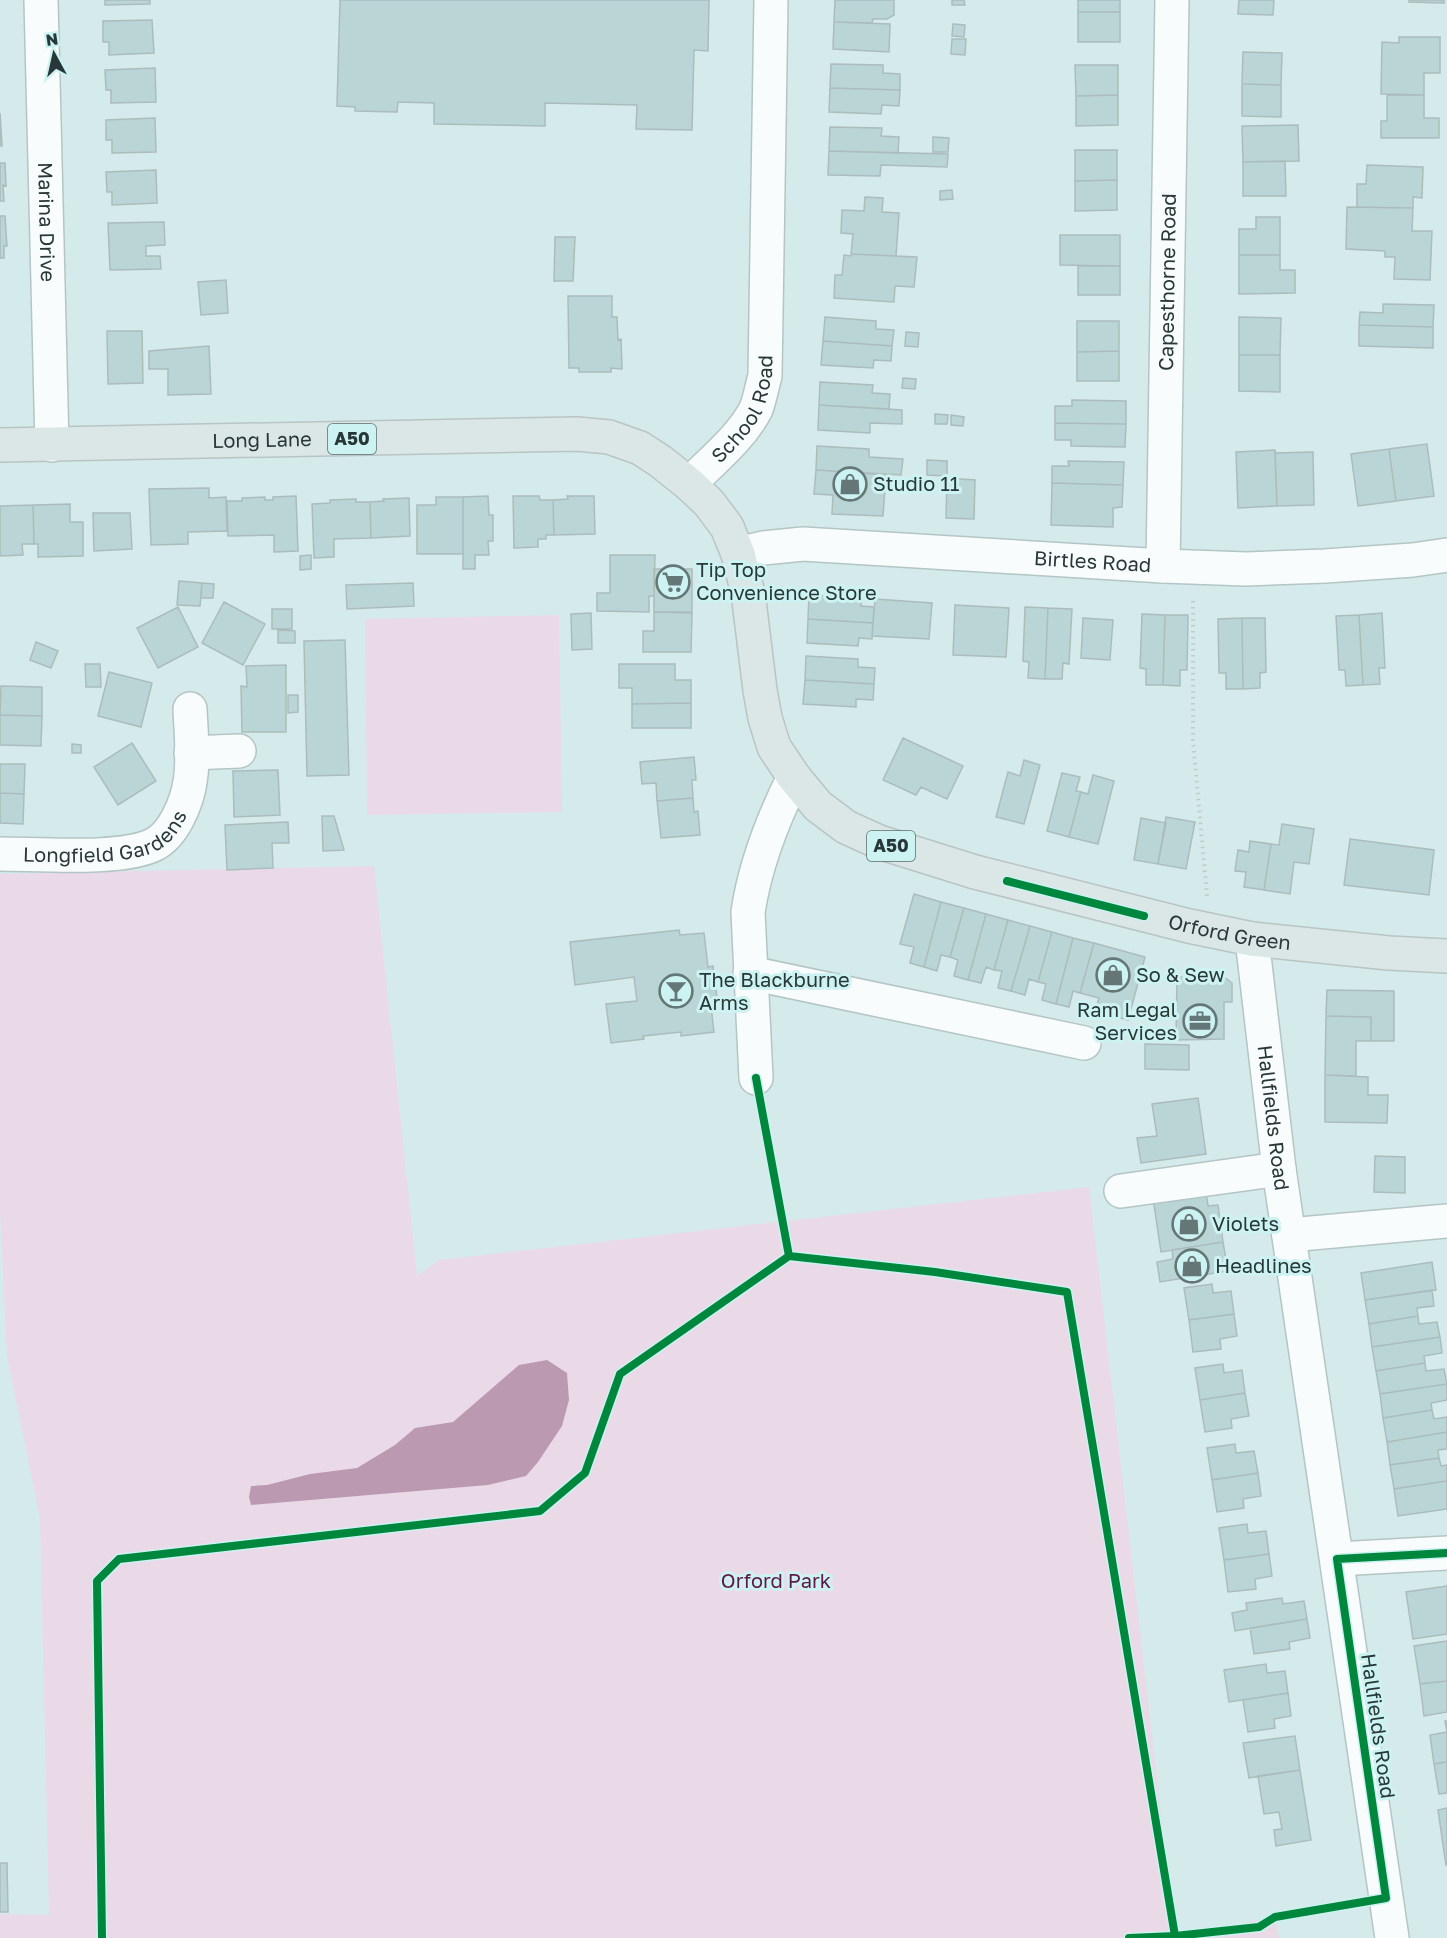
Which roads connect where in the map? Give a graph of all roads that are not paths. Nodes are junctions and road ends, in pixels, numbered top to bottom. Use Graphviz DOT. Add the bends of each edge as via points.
graph roads {
  1 [pos="41,0"];
  2 [pos="771,0"];
  3 [pos="1172,0"];
  4 [pos="0,445"];
  5 [pos="52,445"];
  6 [pos="689,484"];
  7 [pos="738,554"];
  8 [pos="1447,555"];
  9 [pos="1163,566"];
  10 [pos="190,709"];
  11 [pos="239,750"];
  12 [pos="191,753"];
  13 [pos="794,777"];
  14 [pos="0,854"];
  15 [pos="1252,939"];
  16 [pos="1446,950"];
  17 [pos="750,974"];
  18 [pos="1084,1043"];
  19 [pos="756,1078"];
  20 [pos="1279,1169"];
  21 [pos="1121,1191"];
  22 [pos="1447,1221"];
  23 [pos="1289,1235"];
  24 [pos="1447,1553"];
  25 [pos="1337,1559"];
  26 [pos="1392,1938"];
  1 -- 5 [label="street, Marina Drive"];
  2 -- 6 [label="street, School Road" via="765,376 757,407 747,422"];
  3 -- 9 [label="street, Capesthorne Road"];
  4 -- 5 [label="main road, Long Lane / A50"];
  5 -- 6 [label="main road, Long Lane / A50" via="595,435 640,448"];
  6 -- 7 [label="main road, A50" via="727,527"];
  7 -- 9 [label="street, Birtles Road" via="802,544"];
  7 -- 13 [label="main road, A50" via="748,593 765,718 774,747"];
  8 -- 9 [label="street, Birtles Road" via="1325,566"];
  10 -- 12 [label="street, Longfield Gardens"];
  11 -- 12 [label="street"];
  12 -- 14 [label="street, Longfield Gardens" via="185,802 175,823 156,844 108,854"];
  13 -- 15 [label="main road, Orford Green / A50" via="818,806 846,827 879,842 1092,903"];
  13 -- 17 [label="street" via="775,816 751,894"];
  15 -- 16 [label="main road, Orford Green / A50" via="1389,953"];
  15 -- 20 [label="street, Hallfields Road"];
  17 -- 18 [label="street"];
  17 -- 19 [label="street"];
  20 -- 21 [label="street"];
  20 -- 23 [label="street, Hallfields Road"];
  22 -- 23 [label="street"];
  23 -- 25 [label="street, Hallfields Road"];
  24 -- 25 [label="street"];
  25 -- 26 [label="street, Hallfields Road"];
}
